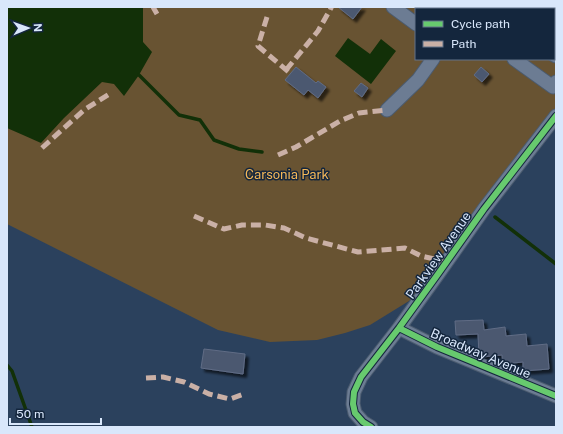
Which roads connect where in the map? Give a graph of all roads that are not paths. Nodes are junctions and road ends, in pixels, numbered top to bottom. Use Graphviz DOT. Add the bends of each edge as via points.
graph roads {
  1 [pos="393,7"];
  2 [pos="415,23"];
  3 [pos="432,60"];
  4 [pos="516,60"];
  5 [pos="554,84"];
  6 [pos="387,110"];
  7 [pos="556,116"];
  8 [pos="399,328"];
  9 [pos="556,396"];
  10 [pos="371,427"];
  1 -- 2 [label="street"];
  3 -- 6 [label="street" via="418,80"];
  4 -- 5 [label="street"];
  7 -- 8 [label="street, Parkview Avenue" via="484,209"];
  8 -- 9 [label="street, Broadway Avenue" via="437,348"];
  8 -- 10 [label="street, Parkview Avenue" via="361,376 354,392 355,413"];
}
